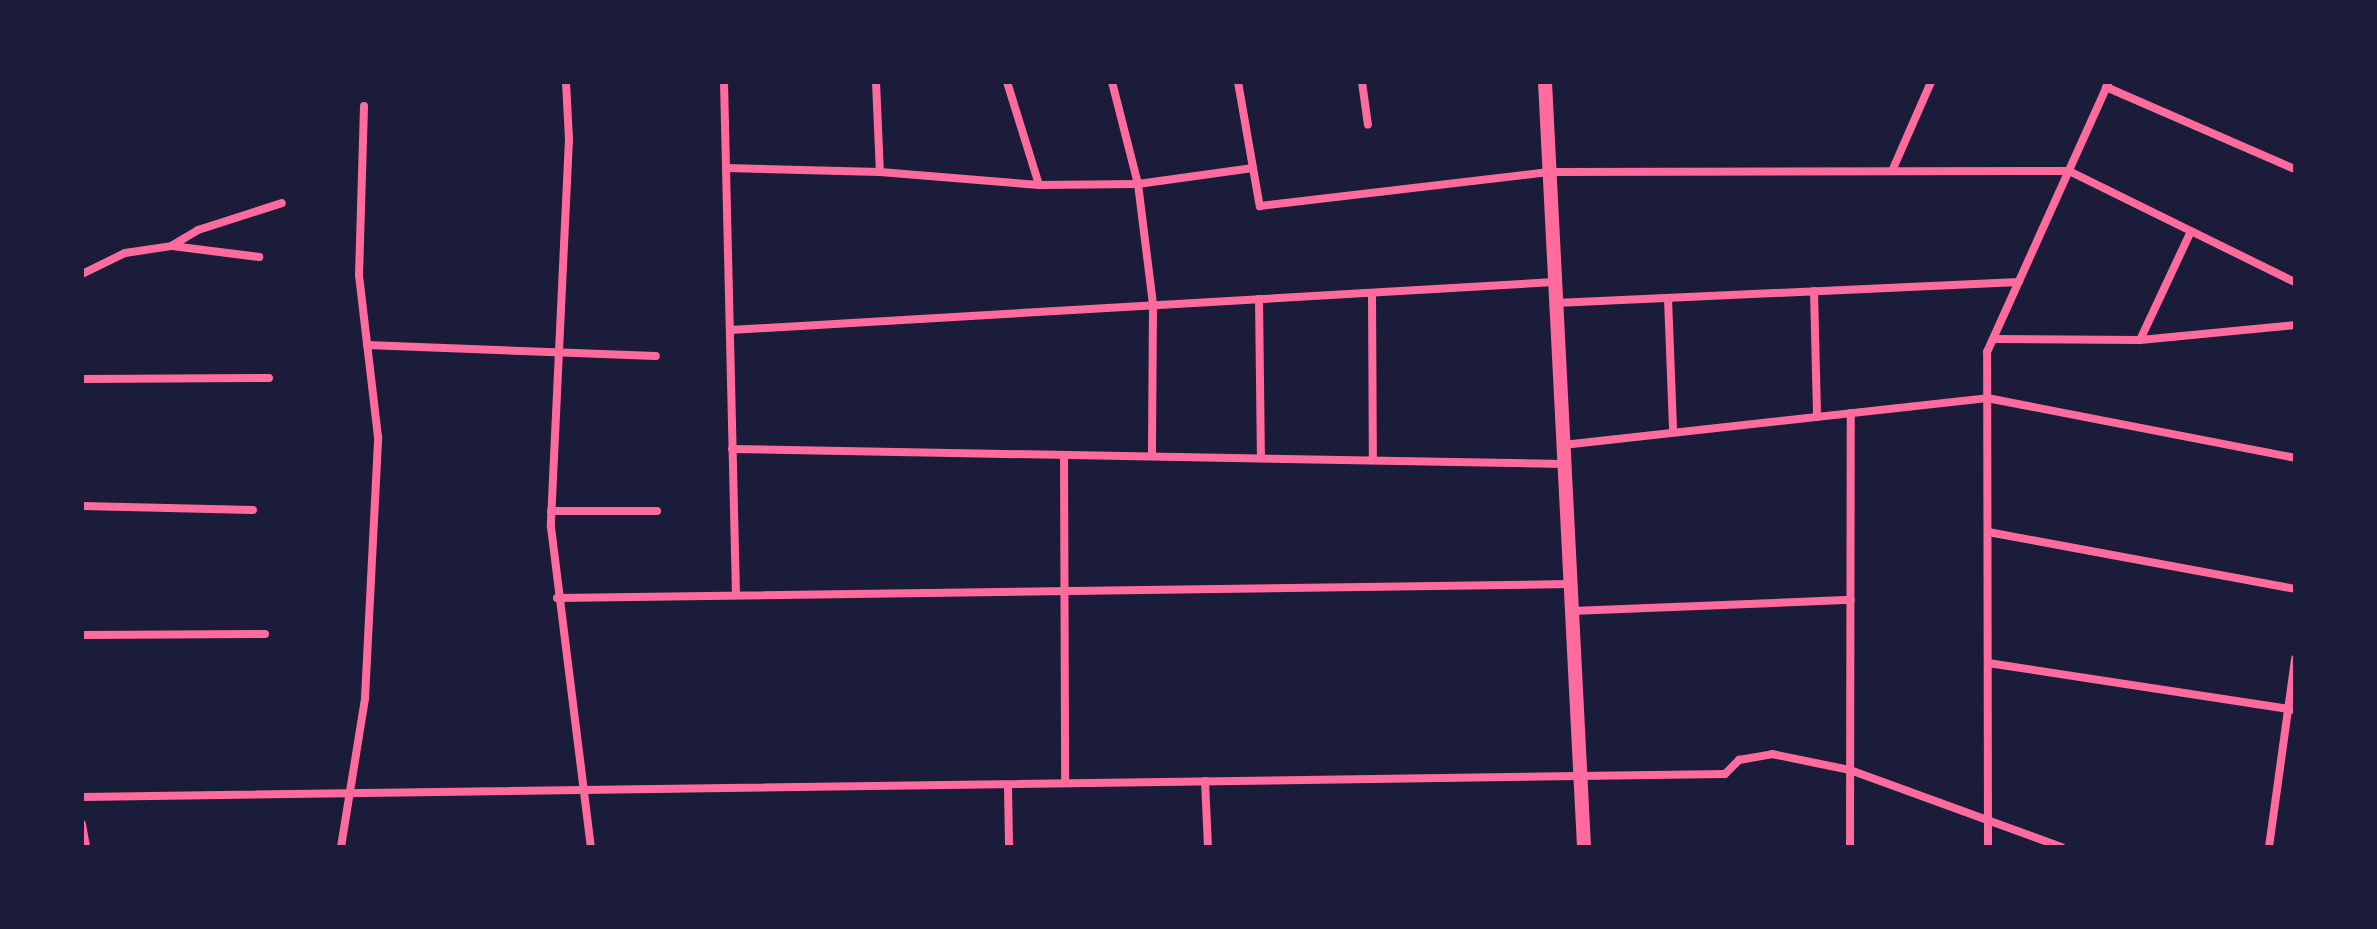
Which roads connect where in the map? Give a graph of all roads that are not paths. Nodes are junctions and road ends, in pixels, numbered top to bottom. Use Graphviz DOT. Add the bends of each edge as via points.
graph roads {
  1 [pos="566,82"];
  2 [pos="724,82"];
  3 [pos="876,82"];
  4 [pos="1007,82"];
  5 [pos="1112,82"];
  6 [pos="1238,82"];
  7 [pos="1362,82"];
  8 [pos="1545,82"];
  9 [pos="1931,82"];
  10 [pos="2107,85"];
  11 [pos="364,106"];
  12 [pos="1368,125"];
  13 [pos="726,168"];
  14 [pos="1253,168"];
  15 [pos="2295,169"];
  16 [pos="1892,171"];
  17 [pos="2069,171"];
  18 [pos="880,172"];
  19 [pos="1549,172"];
  20 [pos="1138,184"];
  21 [pos="1039,185"];
  22 [pos="282,203"];
  23 [pos="2191,231"];
  24 [pos="172,246"];
  25 [pos="259,257"];
  26 [pos="82,274"];
  27 [pos="1555,282"];
  28 [pos="2019,282"];
  29 [pos="2295,282"];
  30 [pos="1814,291"];
  31 [pos="1372,293"];
  32 [pos="1668,298"];
  33 [pos="1259,299"];
  34 [pos="1556,303"];
  35 [pos="1153,305"];
  36 [pos="2295,325"];
  37 [pos="730,330"];
  38 [pos="1995,339"];
  39 [pos="2140,340"];
  40 [pos="367,345"];
  41 [pos="555,354"];
  42 [pos="656,356"];
  43 [pos="269,378"];
  44 [pos="82,379"];
  45 [pos="1987,398"];
  46 [pos="1851,413"];
  47 [pos="1817,417"];
  48 [pos="1673,431"];
  49 [pos="1563,445"];
  50 [pos="732,449"];
  51 [pos="1064,455"];
  52 [pos="1152,456"];
  53 [pos="1261,458"];
  54 [pos="2295,458"];
  55 [pos="1373,460"];
  56 [pos="1564,464"];
  57 [pos="82,506"];
  58 [pos="253,510"];
  59 [pos="551,511"];
  60 [pos="657,511"];
  61 [pos="1988,532"];
  62 [pos="1571,584"];
  63 [pos="2295,589"];
  64 [pos="1065,591"];
  65 [pos="736,595"];
  66 [pos="557,598"];
  67 [pos="1851,600"];
  68 [pos="1572,611"];
  69 [pos="265,634"];
  70 [pos="82,635"];
  71 [pos="2295,659"];
  72 [pos="1988,663"];
  73 [pos="2292,709"];
  74 [pos="1850,770"];
  75 [pos="1580,776"];
  76 [pos="1205,781"];
  77 [pos="1065,783"];
  78 [pos="1008,787"];
  79 [pos="583,790"];
  80 [pos="353,793"];
  81 [pos="82,797"];
  82 [pos="1988,818"];
  83 [pos="82,824"];
  84 [pos="86,847"];
  85 [pos="341,847"];
  86 [pos="591,847"];
  87 [pos="1009,847"];
  88 [pos="1208,847"];
  89 [pos="1584,847"];
  90 [pos="1850,847"];
  91 [pos="1988,847"];
  92 [pos="2061,847"];
  93 [pos="2269,847"];
  1 -- 41 [label="street" via="569,139"];
  2 -- 13 [label="street"];
  3 -- 18 [label="street"];
  4 -- 21 [label="street"];
  5 -- 20 [label="street"];
  6 -- 14 [label="street"];
  7 -- 12 [label="street"];
  8 -- 19 [label="street"];
  9 -- 16 [label="street"];
  10 -- 15 [label="street"];
  10 -- 17 [label="street"];
  11 -- 40 [label="street" via="359,275"];
  13 -- 18 [label="street"];
  13 -- 37 [label="street"];
  14 -- 19 [label="street" via="1260,206"];
  14 -- 20 [label="street"];
  16 -- 17 [label="street"];
  16 -- 19 [label="street"];
  17 -- 23 [label="street"];
  17 -- 28 [label="street"];
  18 -- 21 [label="street"];
  19 -- 27 [label="street"];
  20 -- 21 [label="street"];
  20 -- 35 [label="street"];
  22 -- 24 [label="street" via="198,230"];
  23 -- 29 [label="street"];
  23 -- 39 [label="street"];
  24 -- 25 [label="street"];
  24 -- 26 [label="street" via="125,253"];
  27 -- 31 [label="street"];
  27 -- 34 [label="street"];
  28 -- 30 [label="street"];
  28 -- 38 [label="street"];
  30 -- 32 [label="street"];
  30 -- 47 [label="street"];
  31 -- 33 [label="street"];
  31 -- 55 [label="street"];
  32 -- 34 [label="street"];
  32 -- 48 [label="street"];
  33 -- 35 [label="street"];
  33 -- 53 [label="street"];
  34 -- 49 [label="street"];
  35 -- 37 [label="street"];
  35 -- 52 [label="street"];
  36 -- 39 [label="street"];
  37 -- 50 [label="street"];
  38 -- 39 [label="street"];
  38 -- 45 [label="street" via="1987,352"];
  40 -- 41 [label="street"];
  40 -- 80 [label="street" via="378,437 365,698"];
  41 -- 42 [label="street"];
  41 -- 59 [label="street"];
  43 -- 44 [label="street"];
  45 -- 46 [label="street"];
  45 -- 54 [label="street"];
  45 -- 61 [label="street"];
  46 -- 47 [label="street"];
  46 -- 67 [label="street"];
  47 -- 48 [label="street"];
  48 -- 49 [label="street"];
  49 -- 56 [label="street"];
  50 -- 51 [label="street"];
  50 -- 65 [label="street"];
  51 -- 52 [label="street"];
  51 -- 64 [label="street"];
  52 -- 53 [label="street"];
  53 -- 55 [label="street"];
  55 -- 56 [label="street"];
  56 -- 62 [label="street"];
  57 -- 58 [label="street"];
  59 -- 60 [label="street"];
  59 -- 66 [label="street"];
  61 -- 63 [label="street"];
  61 -- 72 [label="street"];
  62 -- 64 [label="street"];
  62 -- 68 [label="street"];
  64 -- 65 [label="street"];
  64 -- 77 [label="street"];
  65 -- 66 [label="street"];
  66 -- 79 [label="street"];
  67 -- 68 [label="street"];
  67 -- 74 [label="street"];
  68 -- 75 [label="street"];
  69 -- 70 [label="street"];
  71 -- 73 [label="street"];
  72 -- 73 [label="street"];
  72 -- 82 [label="street"];
  73 -- 93 [label="street"];
  74 -- 75 [label="street" via="1772,754 1739,760 1725,774"];
  74 -- 82 [label="street"];
  74 -- 90 [label="street"];
  75 -- 76 [label="street"];
  75 -- 89 [label="street"];
  76 -- 77 [label="street"];
  76 -- 88 [label="street"];
  77 -- 78 [label="street"];
  78 -- 79 [label="street"];
  78 -- 87 [label="street"];
  79 -- 80 [label="street"];
  79 -- 86 [label="street"];
  80 -- 81 [label="street"];
  80 -- 85 [label="street"];
  82 -- 91 [label="street"];
  82 -- 92 [label="street"];
  83 -- 84 [label="street"];
}
